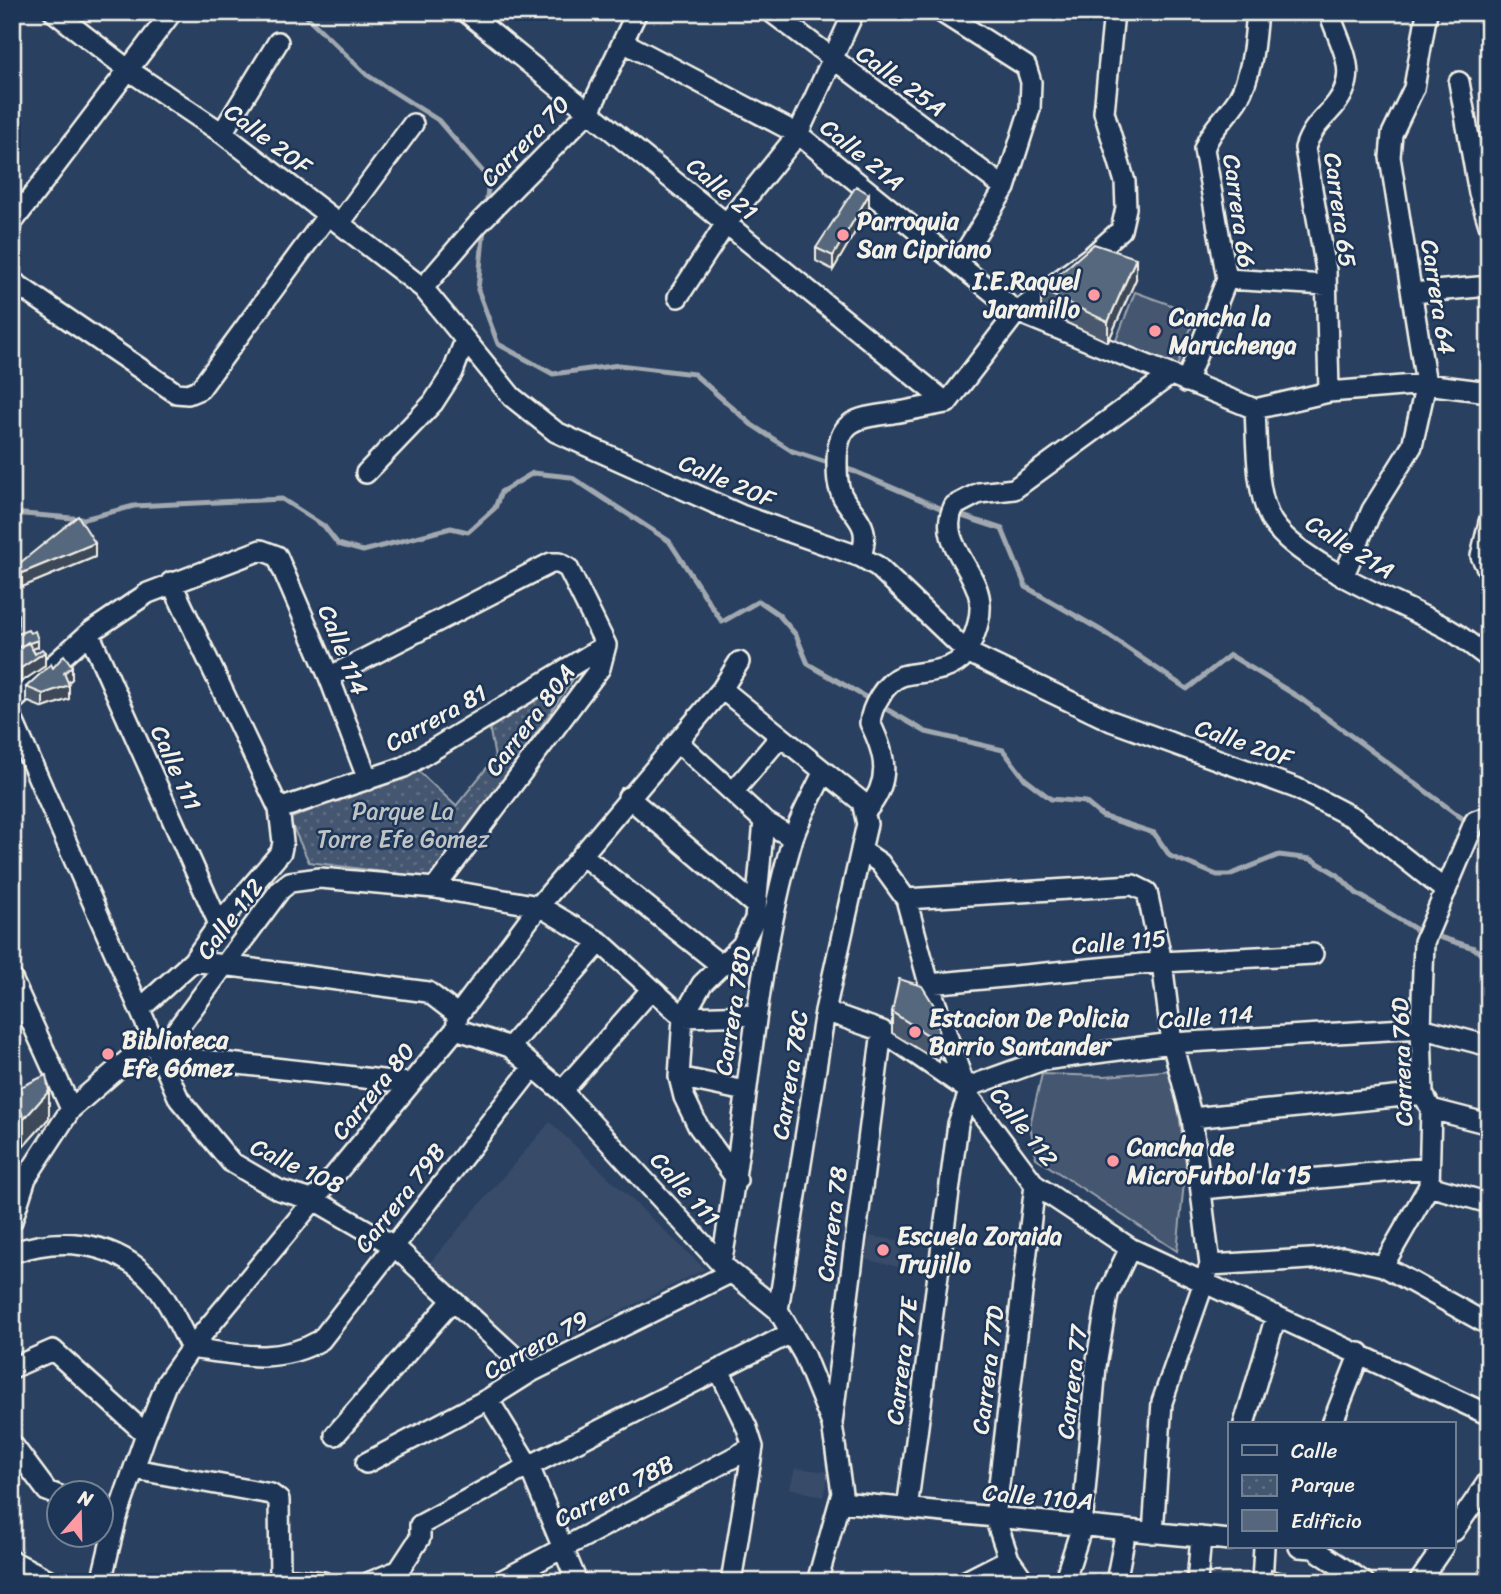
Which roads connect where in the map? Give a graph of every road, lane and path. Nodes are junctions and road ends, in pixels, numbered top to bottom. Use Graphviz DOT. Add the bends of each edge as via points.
graph roads {
  1 [pos="54,12"];
  2 [pos="172,12"];
  3 [pos="466,12"];
  4 [pos="637,12"];
  5 [pos="771,12"];
  6 [pos="854,12"];
  7 [pos="941,12"];
  8 [pos="1114,12"];
  9 [pos="1257,12"];
  10 [pos="1329,12"];
  11 [pos="1427,12"];
  12 [pos="278,42"];
  13 [pos="623,43"];
  14 [pos="830,60"];
  15 [pos="130,71"];
  16 [pos="1459,82"];
  17 [pos="590,110"];
  18 [pos="413,124"];
  19 [pos="222,133"];
  20 [pos="798,134"];
  21 [pos="1005,188"];
  22 [pos="334,219"];
  23 [pos="12,223"];
  24 [pos="725,225"];
  25 [pos="1489,225"];
  26 [pos="958,263"];
  27 [pos="1227,279"];
  28 [pos="12,281"];
  29 [pos="1326,285"];
  30 [pos="1489,286"];
  31 [pos="423,288"];
  32 [pos="1413,293"];
  33 [pos="678,297"];
  34 [pos="1017,312"];
  35 [pos="465,340"];
  36 [pos="1177,379"];
  37 [pos="1426,384"];
  38 [pos="1329,392"];
  39 [pos="1489,392"];
  40 [pos="947,403"];
  41 [pos="1255,408"];
  42 [pos="366,473"];
  43 [pos="1489,522"];
  44 [pos="861,557"];
  45 [pos="1489,572"];
  46 [pos="1343,577"];
  47 [pos="171,582"];
  48 [pos="89,633"];
  49 [pos="606,645"];
  50 [pos="967,652"];
  51 [pos="1489,658"];
  52 [pos="739,662"];
  53 [pos="329,677"];
  54 [pos="722,689"];
  55 [pos="12,702"];
  56 [pos="12,718"];
  57 [pos="780,737"];
  58 [pos="678,741"];
  59 [pos="823,773"];
  60 [pos="368,780"];
  61 [pos="734,791"];
  62 [pos="628,797"];
  63 [pos="278,808"];
  64 [pos="866,811"];
  65 [pos="1489,816"];
  66 [pos="764,821"];
  67 [pos="793,838"];
  68 [pos="861,850"];
  69 [pos="582,855"];
  70 [pos="435,888"];
  71 [pos="1446,891"];
  72 [pos="906,898"];
  73 [pos="755,905"];
  74 [pos="539,906"];
  75 [pos="219,924"];
  76 [pos="600,942"];
  77 [pos="1313,954"];
  78 [pos="193,961"];
  79 [pos="1162,962"];
  80 [pos="226,965"];
  81 [pos="722,966"];
  82 [pos="12,979"];
  83 [pos="929,984"];
  84 [pos="650,991"];
  85 [pos="141,1008"];
  86 [pos="824,1011"];
  87 [pos="755,1015"];
  88 [pos="683,1017"];
  89 [pos="457,1022"];
  90 [pos="1421,1028"];
  91 [pos="881,1031"];
  92 [pos="1172,1043"];
  93 [pos="1489,1046"];
  94 [pos="155,1047"];
  95 [pos="510,1047"];
  96 [pos="533,1067"];
  97 [pos="679,1077"];
  98 [pos="409,1083"];
  99 [pos="562,1091"];
  100 [pos="745,1091"];
  101 [pos="967,1092"];
  102 [pos="1427,1102"];
  103 [pos="71,1109"];
  104 [pos="1192,1118"];
  105 [pos="1489,1124"];
  106 [pos="1428,1177"];
  107 [pos="737,1180"];
  108 [pos="19,1183"];
  109 [pos="1035,1185"];
  110 [pos="1202,1189"];
  111 [pos="316,1201"];
  112 [pos="1489,1203"];
  113 [pos="12,1221"];
  114 [pos="394,1246"];
  115 [pos="1130,1248"];
  116 [pos="12,1253"];
  117 [pos="1383,1266"];
  118 [pos="726,1268"];
  119 [pos="1207,1274"];
  120 [pos="452,1301"];
  121 [pos="778,1310"];
  122 [pos="1276,1316"];
  123 [pos="1489,1325"];
  124 [pos="791,1334"];
  125 [pos="191,1348"];
  126 [pos="1360,1353"];
  127 [pos="12,1368"];
  128 [pos="719,1370"];
  129 [pos="531,1372"];
  130 [pos="488,1399"];
  131 [pos="1489,1415"];
  132 [pos="1245,1422"];
  133 [pos="1333,1422"];
  134 [pos="832,1424"];
  135 [pos="146,1434"];
  136 [pos="335,1436"];
  137 [pos="12,1444"];
  138 [pos="753,1447"];
  139 [pos="366,1463"];
  140 [pos="529,1466"];
  141 [pos="134,1469"];
  142 [pos="1489,1480"];
  143 [pos="46,1489"];
  144 [pos="841,1502"];
  145 [pos="116,1504"];
  146 [pos="907,1509"];
  147 [pos="995,1518"];
  148 [pos="1082,1526"];
  149 [pos="1456,1528"];
  150 [pos="1126,1530"];
  151 [pos="1153,1533"];
  152 [pos="1201,1537"];
  153 [pos="1228,1540"];
  154 [pos="560,1547"];
  155 [pos="105,1548"];
  156 [pos="1265,1548"];
  157 [pos="1311,1548"];
  158 [pos="1442,1548"];
  159 [pos="1009,1559"];
  160 [pos="12,1562"];
  161 [pos="53,1582"];
  162 [pos="101,1582"];
  163 [pos="323,1582"];
  164 [pos="370,1582"];
  165 [pos="499,1582"];
  166 [pos="577,1582"];
  167 [pos="732,1582"];
  168 [pos="817,1582"];
  169 [pos="964,1582"];
  170 [pos="1025,1582"];
  171 [pos="1064,1582"];
  172 [pos="1116,1582"];
  173 [pos="1197,1582"];
  174 [pos="1262,1582"];
  175 [pos="1364,1582"];
  176 [pos="1419,1582"];
  1 -- 15 [label="street, Calle 20F"];
  2 -- 15 [label="street"];
  3 -- 17 [label="street, Calle 21"];
  4 -- 13 [label="street, Carrera 70"];
  5 -- 14 [label="street, Calle 25A"];
  6 -- 14 [label="street"];
  7 -- 21 [label="street" via="1026,66 1030,109"];
  8 -- 34 [label="street" via="1104,112 1125,183 1121,230"];
  9 -- 27 [label="street, Carrera 66" via="1251,71 1204,149"];
  10 -- 29 [label="street, Carrera 65" via="1349,84 1343,98 1310,133 1305,148"];
  11 -- 32 [label="street, Carrera 64" via="1414,88 1392,134 1390,157"];
  12 -- 19 [label="street"];
  13 -- 17 [label="street, Carrera 70"];
  13 -- 20 [label="street, Calle 21A"];
  14 -- 20 [label="street"];
  14 -- 21 [label="street, Calle 25A"];
  15 -- 19 [label="street, Calle 20F"];
  15 -- 23 [label="street"];
  16 -- 25 [label="street"];
  17 -- 24 [label="street, Calle 21"];
  17 -- 31 [label="street, Carrera 70" via="478,223"];
  18 -- 22 [label="street"];
  19 -- 22 [label="street, Calle 20F"];
  20 -- 24 [label="street"];
  20 -- 26 [label="street, Calle 21A"];
  21 -- 26 [label="street"];
  22 -- 28 [label="street" via="200,389 188,394 176,393"];
  22 -- 31 [label="street, Calle 20F"];
  24 -- 33 [label="street"];
  24 -- 40 [label="street, Calle 21"];
  26 -- 34 [label="street, Calle 21A"];
  27 -- 29 [label="street"];
  27 -- 36 [label="street, Carrera 66"];
  29 -- 38 [label="street, Carrera 65"];
  30 -- 32 [label="street"];
  31 -- 35 [label="street, Calle 20F"];
  32 -- 37 [label="street, Carrera 64"];
  34 -- 36 [label="street, Calle 21A"];
  34 -- 40 [label="street"];
  35 -- 42 [label="street" via="453,372 433,403"];
  35 -- 44 [label="street, Calle 20F" via="512,397 556,432 741,515"];
  36 -- 41 [label="street, Calle 21A"];
  36 -- 50 [label="street" via="1014,489 979,493 954,506 949,527 979,596 980,620"];
  37 -- 38 [label="street"];
  37 -- 39 [label="street"];
  37 -- 46 [label="street, Carrera 64" via="1412,446 1372,510"];
  38 -- 41 [label="street"];
  40 -- 44 [label="street" via="861,417 845,428 837,441 842,497 863,523 866,539"];
  41 -- 46 [label="street, Calle 21A" via="1266,509 1273,524"];
  43 -- 45 [label="street" via="1481,556"];
  44 -- 50 [label="street, Calle 20F" via="877,566"];
  46 -- 51 [label="street, Calle 21A" via="1452,631"];
  47 -- 48 [label="street"];
  47 -- 53 [label="street, Calle 114" via="261,550 277,556"];
  47 -- 63 [label="street"];
  48 -- 55 [label="street"];
  48 -- 75 [label="street, Calle 111"];
  49 -- 53 [label="street" via="568,568 559,563"];
  49 -- 60 [label="street, Carrera 81" via="404,767"];
  49 -- 70 [label="street, Carrera 80A" via="600,668"];
  50 -- 64 [label="street" via="944,669 900,676 881,694 870,723 883,749 885,778"];
  50 -- 71 [label="street, Calle 20F" via="1111,720 1296,788 1354,818"];
  52 -- 54 [label="street, Carrera 80"];
  53 -- 60 [label="street, Calle 114"];
  54 -- 57 [label="street"];
  54 -- 58 [label="street, Carrera 80"];
  56 -- 85 [label="street, Calle 108"];
  57 -- 59 [label="street"];
  57 -- 61 [label="street"];
  58 -- 61 [label="street"];
  58 -- 62 [label="street, Carrera 80"];
  59 -- 64 [label="street" via="862,802"];
  59 -- 67 [label="street, Carrera 78D"];
  60 -- 63 [label="street, Carrera 81"];
  61 -- 66 [label="street"];
  62 -- 69 [label="street, Carrera 80"];
  62 -- 73 [label="street"];
  63 -- 75 [label="street" via="281,852"];
  64 -- 68 [label="street"];
  65 -- 71 [label="street, Carrera 76D" via="1475,821"];
  66 -- 67 [label="street"];
  66 -- 73 [label="street"];
  67 -- 87 [label="street, Carrera 78D"];
  68 -- 72 [label="street, Calle 112" via="880,863"];
  68 -- 86 [label="street, Carrera 78C"];
  69 -- 74 [label="street, Carrera 80"];
  69 -- 81 [label="street"];
  70 -- 74 [label="street, Calle 112"];
  70 -- 80 [label="street, Calle 112" via="320,878 290,882"];
  71 -- 90 [label="street, Carrera 76D" via="1427,934"];
  72 -- 79 [label="street" via="1133,884 1147,892"];
  72 -- 83 [label="street, Calle 112"];
  73 -- 81 [label="street" via="755,919 742,945"];
  74 -- 76 [label="street, Calle 112"];
  74 -- 89 [label="street, Carrera 80"];
  75 -- 78 [label="street"];
  76 -- 84 [label="street, Calle 112"];
  76 -- 95 [label="street"];
  77 -- 79 [label="street, Calle 115"];
  78 -- 80 [label="street, Calle 111"];
  78 -- 85 [label="street"];
  79 -- 83 [label="street, Calle 115"];
  79 -- 92 [label="street"];
  80 -- 89 [label="street, Calle 111" via="428,992"];
  80 -- 94 [label="street, Calle 112"];
  81 -- 88 [label="street" via="702,984"];
  82 -- 103 [label="street"];
  83 -- 101 [label="street, Calle 112"];
  84 -- 88 [label="street, Calle 112"];
  84 -- 99 [label="street"];
  85 -- 94 [label="street, Calle 108"];
  86 -- 91 [label="street"];
  86 -- 121 [label="street, Carrera 78C"];
  87 -- 88 [label="street"];
  87 -- 100 [label="street, Carrera 78D"];
  88 -- 97 [label="street"];
  89 -- 95 [label="street, Calle 111"];
  89 -- 98 [label="street, Carrera 80"];
  90 -- 92 [label="street, Calle 114"];
  90 -- 93 [label="street, Calle 114"];
  90 -- 102 [label="street, Carrera 76D"];
  91 -- 101 [label="street"];
  91 -- 134 [label="street, Carrera 78"];
  92 -- 101 [label="street, Calle 114" via="1043,1060"];
  92 -- 104 [label="street"];
  94 -- 98 [label="street"];
  94 -- 103 [label="street"];
  94 -- 111 [label="street, Calle 108" via="179,1100 231,1161 279,1190"];
  95 -- 96 [label="street, Calle 111"];
  96 -- 99 [label="street, Calle 111"];
  96 -- 114 [label="street, Carrera 79B"];
  97 -- 100 [label="street"];
  97 -- 107 [label="street" via="698,1126"];
  98 -- 111 [label="street, Carrera 80"];
  99 -- 118 [label="street, Calle 111"];
  100 -- 107 [label="street, Carrera 78D"];
  101 -- 109 [label="street, Calle 112"];
  101 -- 146 [label="street, Carrera 77E" via="958,1124"];
  102 -- 104 [label="street"];
  102 -- 105 [label="street"];
  102 -- 106 [label="street, Carrera 76D"];
  103 -- 108 [label="street"];
  104 -- 110 [label="street"];
  106 -- 110 [label="street"];
  106 -- 112 [label="street"];
  106 -- 117 [label="street, Carrera 76D"];
  107 -- 118 [label="street, Carrera 78D"];
  108 -- 113 [label="street"];
  109 -- 115 [label="street, Calle 112"];
  109 -- 147 [label="street, Carrera 77D"];
  110 -- 119 [label="street"];
  111 -- 114 [label="street, Calle 108"];
  111 -- 125 [label="street, Carrera 80"];
  114 -- 120 [label="street, Calle 108"];
  114 -- 125 [label="street, Carrera 79B" via="321,1340 300,1353 266,1359"];
  115 -- 119 [label="street, Calle 112"];
  115 -- 148 [label="street, Carrera 77" via="1108,1294 1096,1366"];
  116 -- 125 [label="street" via="39,1243 82,1243 117,1255 146,1274"];
  117 -- 119 [label="street, Calle 112" via="1343,1257"];
  117 -- 123 [label="street, Calle 112"];
  118 -- 121 [label="street, Calle 111"];
  118 -- 129 [label="street, Carrera 79"];
  119 -- 122 [label="street, Calle 112"];
  119 -- 151 [label="street" via="1162,1402"];
  120 -- 129 [label="street, Calle 108"];
  120 -- 136 [label="street"];
  121 -- 124 [label="street, Calle 111"];
  122 -- 126 [label="street, Calle 112"];
  122 -- 132 [label="street"];
  124 -- 128 [label="street"];
  124 -- 134 [label="street, Calle 111"];
  125 -- 135 [label="street, Carrera 80" via="167,1382"];
  126 -- 131 [label="street, Calle 112"];
  126 -- 133 [label="street"];
  127 -- 135 [label="street" via="53,1350"];
  128 -- 138 [label="street"];
  128 -- 140 [label="street"];
  129 -- 130 [label="street, Carrera 79"];
  130 -- 139 [label="street, Carrera 79"];
  130 -- 140 [label="street"];
  134 -- 144 [label="street"];
  135 -- 141 [label="street, Carrera 80"];
  137 -- 143 [label="street"];
  138 -- 154 [label="street, Carrera 78B"];
  138 -- 167 [label="street"];
  140 -- 154 [label="street"];
  140 -- 164 [label="street" via="420,1525 420,1538 399,1570"];
  141 -- 145 [label="street, Carrera 80"];
  141 -- 163 [label="street" via="271,1494 279,1500 279,1575"];
  142 -- 149 [label="street"];
  144 -- 146 [label="street, Calle 110A"];
  144 -- 168 [label="street"];
  146 -- 147 [label="street, Calle 110A"];
  147 -- 148 [label="street, Calle 110A"];
  147 -- 159 [label="street"];
  148 -- 150 [label="street, Calle 110A"];
  148 -- 171 [label="street, Carrera 77"];
  150 -- 151 [label="street, Calle 110A"];
  150 -- 172 [label="street"];
  151 -- 152 [label="street, Calle 110A"];
  152 -- 153 [label="street, Calle 110A"];
  152 -- 173 [label="street"];
  154 -- 165 [label="street, Carrera 78B"];
  154 -- 166 [label="street"];
  155 -- 162 [label="street, Carrera 80"];
  156 -- 174 [label="street"];
  157 -- 175 [label="street"];
  158 -- 176 [label="street"];
  159 -- 169 [label="street"];
  159 -- 170 [label="street"];
  160 -- 161 [label="street"];
}
